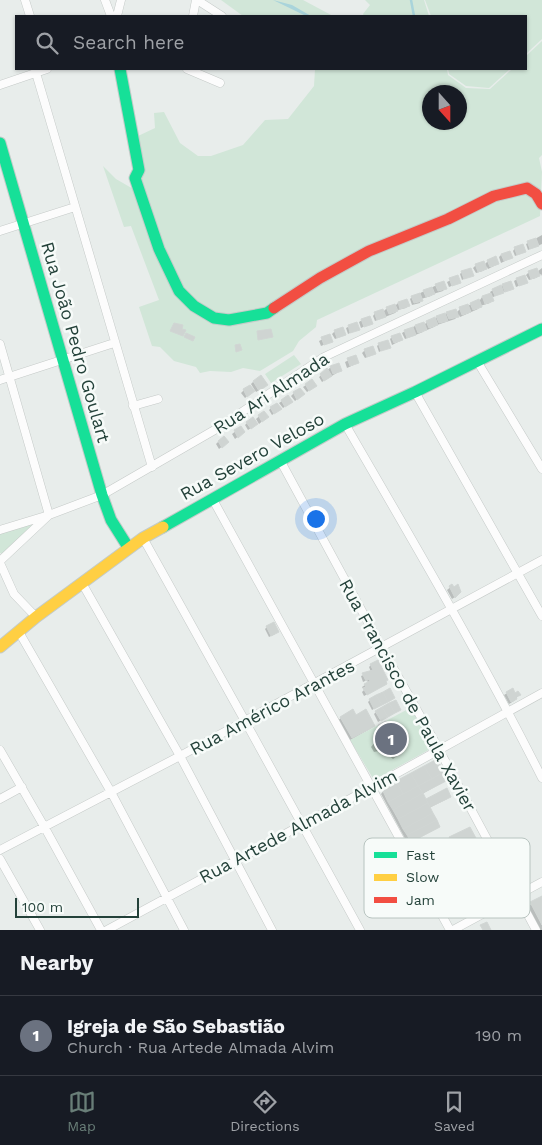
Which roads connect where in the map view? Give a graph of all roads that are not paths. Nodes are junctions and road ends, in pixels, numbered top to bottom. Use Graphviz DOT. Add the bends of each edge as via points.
graph roads {
  1 [pos="25,0"];
  2 [pos="105,0"];
  3 [pos="121,0"];
  4 [pos="197,0"];
  5 [pos="30,15"];
  6 [pos="111,15"];
  7 [pos="117,15"];
  8 [pos="193,15"];
  9 [pos="220,15"];
  10 [pos="44,70"];
  11 [pos="120,70"];
  12 [pos="189,70"];
  13 [pos="36,73"];
  14 [pos="220,83"];
  15 [pos="0,85"];
  16 [pos="0,142"];
  17 [pos="542,204"];
  18 [pos="75,207"];
  19 [pos="23,224"];
  20 [pos="0,231"];
  21 [pos="542,255"];
  22 [pos="542,329"];
  23 [pos="114,343"];
  24 [pos="0,344"];
  25 [pos="62,360"];
  26 [pos="478,361"];
  27 [pos="10,377"];
  28 [pos="0,380"];
  29 [pos="415,392"];
  30 [pos="158,399"];
  31 [pos="133,406"];
  32 [pos="345,424"];
  33 [pos="280,460"];
  34 [pos="152,467"];
  35 [pos="542,469"];
  36 [pos="102,495"];
  37 [pos="212,498"];
  38 [pos="49,515"];
  39 [pos="0,530"];
  40 [pos="142,538"];
  41 [pos="128,548"];
  42 [pos="542,560"];
  43 [pos="0,562"];
  44 [pos="518,573"];
  45 [pos="82,583"];
  46 [pos="452,609"];
  47 [pos="542,616"];
  48 [pos="36,617"];
  49 [pos="19,632"];
  50 [pos="0,647"];
  51 [pos="382,648"];
  52 [pos="314,684"];
  53 [pos="542,693"];
  54 [pos="508,711"];
  55 [pos="245,720"];
  56 [pos="0,750"];
  57 [pos="439,750"];
  58 [pos="180,756"];
  59 [pos="542,778"];
  60 [pos="22,787"];
  61 [pos="372,787"];
  62 [pos="111,792"];
  63 [pos="0,799"];
  64 [pos="302,824"];
  65 [pos="45,828"];
  66 [pos="400,838"];
  67 [pos="486,838"];
  68 [pos="0,850"];
  69 [pos="0,859"];
  70 [pos="234,860"];
  71 [pos="542,882"];
  72 [pos="530,888"];
  73 [pos="166,898"];
  74 [pos="444,918"];
  75 [pos="473,918"];
  76 [pos="529,918"];
  77 [pos="40,930"];
  78 [pos="101,930"];
  79 [pos="107,930"];
  80 [pos="184,930"];
  81 [pos="272,930"];
  82 [pos="360,930"];
  83 [pos="451,930"];
  84 [pos="536,930"];
  1 -- 5 [label="street"];
  2 -- 6 [label="street"];
  3 -- 7 [label="street"];
  4 -- 8 [label="street"];
  4 -- 9 [label="street"];
  10 -- 13 [label="street"];
  11 -- 17 [label="street" via="138,170 135,178 159,248 179,291 194,306 214,318 230,320 267,313 320,278 370,251 448,220 494,196 527,188"];
  12 -- 14 [label="street"];
  13 -- 15 [label="street"];
  13 -- 18 [label="street"];
  16 -- 19 [label="street, Rua João Pedro Goulart"];
  18 -- 19 [label="street"];
  18 -- 23 [label="street"];
  19 -- 20 [label="street"];
  19 -- 25 [label="street, Rua João Pedro Goulart"];
  21 -- 34 [label="street, Rua Ari Almada" via="324,357 218,428"];
  22 -- 26 [label="street, Rua Severo Veloso"];
  23 -- 25 [label="street"];
  23 -- 31 [label="street"];
  24 -- 27 [label="street"];
  25 -- 27 [label="street"];
  25 -- 36 [label="street, Rua João Pedro Goulart"];
  26 -- 29 [label="street, Rua Severo Veloso"];
  26 -- 35 [label="street"];
  27 -- 28 [label="street"];
  27 -- 38 [label="street"];
  29 -- 32 [label="street, Rua Severo Veloso"];
  29 -- 44 [label="street"];
  30 -- 31 [label="street"];
  31 -- 34 [label="street"];
  32 -- 33 [label="street, Rua Severo Veloso"];
  32 -- 46 [label="street"];
  33 -- 37 [label="street, Rua Severo Veloso"];
  33 -- 51 [label="street, Rua Francisco de Paula Xavier"];
  34 -- 36 [label="street, Rua Ari Almada"];
  36 -- 38 [label="street, Rua Ari Almada"];
  36 -- 41 [label="street, Rua João Pedro Goulart" via="111,520"];
  37 -- 40 [label="street, Rua Severo Veloso"];
  37 -- 52 [label="street"];
  38 -- 39 [label="street, Rua Ari Almada"];
  38 -- 43 [label="street"];
  40 -- 41 [label="street, Rua Severo Veloso"];
  40 -- 55 [label="street"];
  41 -- 45 [label="street, Rua Severo Veloso"];
  42 -- 44 [label="street, Rua Américo Arantes"];
  43 -- 48 [label="street" via="14,594"];
  44 -- 46 [label="street, Rua Américo Arantes"];
  44 -- 47 [label="street"];
  45 -- 48 [label="street, Rua Severo Veloso"];
  45 -- 58 [label="street"];
  46 -- 51 [label="street, Rua Américo Arantes"];
  46 -- 54 [label="street"];
  48 -- 49 [label="street, Rua Severo Veloso"];
  49 -- 50 [label="street, Rua Severo Veloso"];
  49 -- 62 [label="street"];
  51 -- 52 [label="street, Rua Américo Arantes"];
  51 -- 57 [label="street, Rua Francisco de Paula Xavier"];
  52 -- 55 [label="street, Rua Américo Arantes"];
  52 -- 61 [label="street"];
  53 -- 54 [label="street, Rua Artede Almada Alvim"];
  54 -- 57 [label="street, Rua Artede Almada Alvim"];
  54 -- 59 [label="street"];
  55 -- 58 [label="street, Rua Américo Arantes"];
  55 -- 64 [label="street"];
  56 -- 60 [label="street"];
  57 -- 61 [label="street, Rua Artede Almada Alvim"];
  57 -- 67 [label="street, Rua Francisco de Paula Xavier"];
  58 -- 62 [label="street, Rua Américo Arantes"];
  58 -- 70 [label="street"];
  60 -- 63 [label="street"];
  60 -- 65 [label="street"];
  61 -- 64 [label="street, Rua Artede Almada Alvim"];
  61 -- 66 [label="street"];
  62 -- 65 [label="street, Rua Américo Arantes"];
  62 -- 73 [label="street"];
  64 -- 70 [label="street, Rua Artede Almada Alvim"];
  64 -- 82 [label="street"];
  65 -- 68 [label="street, Rua Américo Arantes"];
  65 -- 78 [label="street"];
  69 -- 77 [label="street"];
  70 -- 73 [label="street, Rua Artede Almada Alvim"];
  70 -- 81 [label="street"];
  71 -- 72 [label="street"];
  73 -- 79 [label="street, Rua Artede Almada Alvim"];
  73 -- 80 [label="street"];
  74 -- 83 [label="street"];
  75 -- 83 [label="street"];
  76 -- 84 [label="street, Rua Francisco de Paula Xavier"];
}
